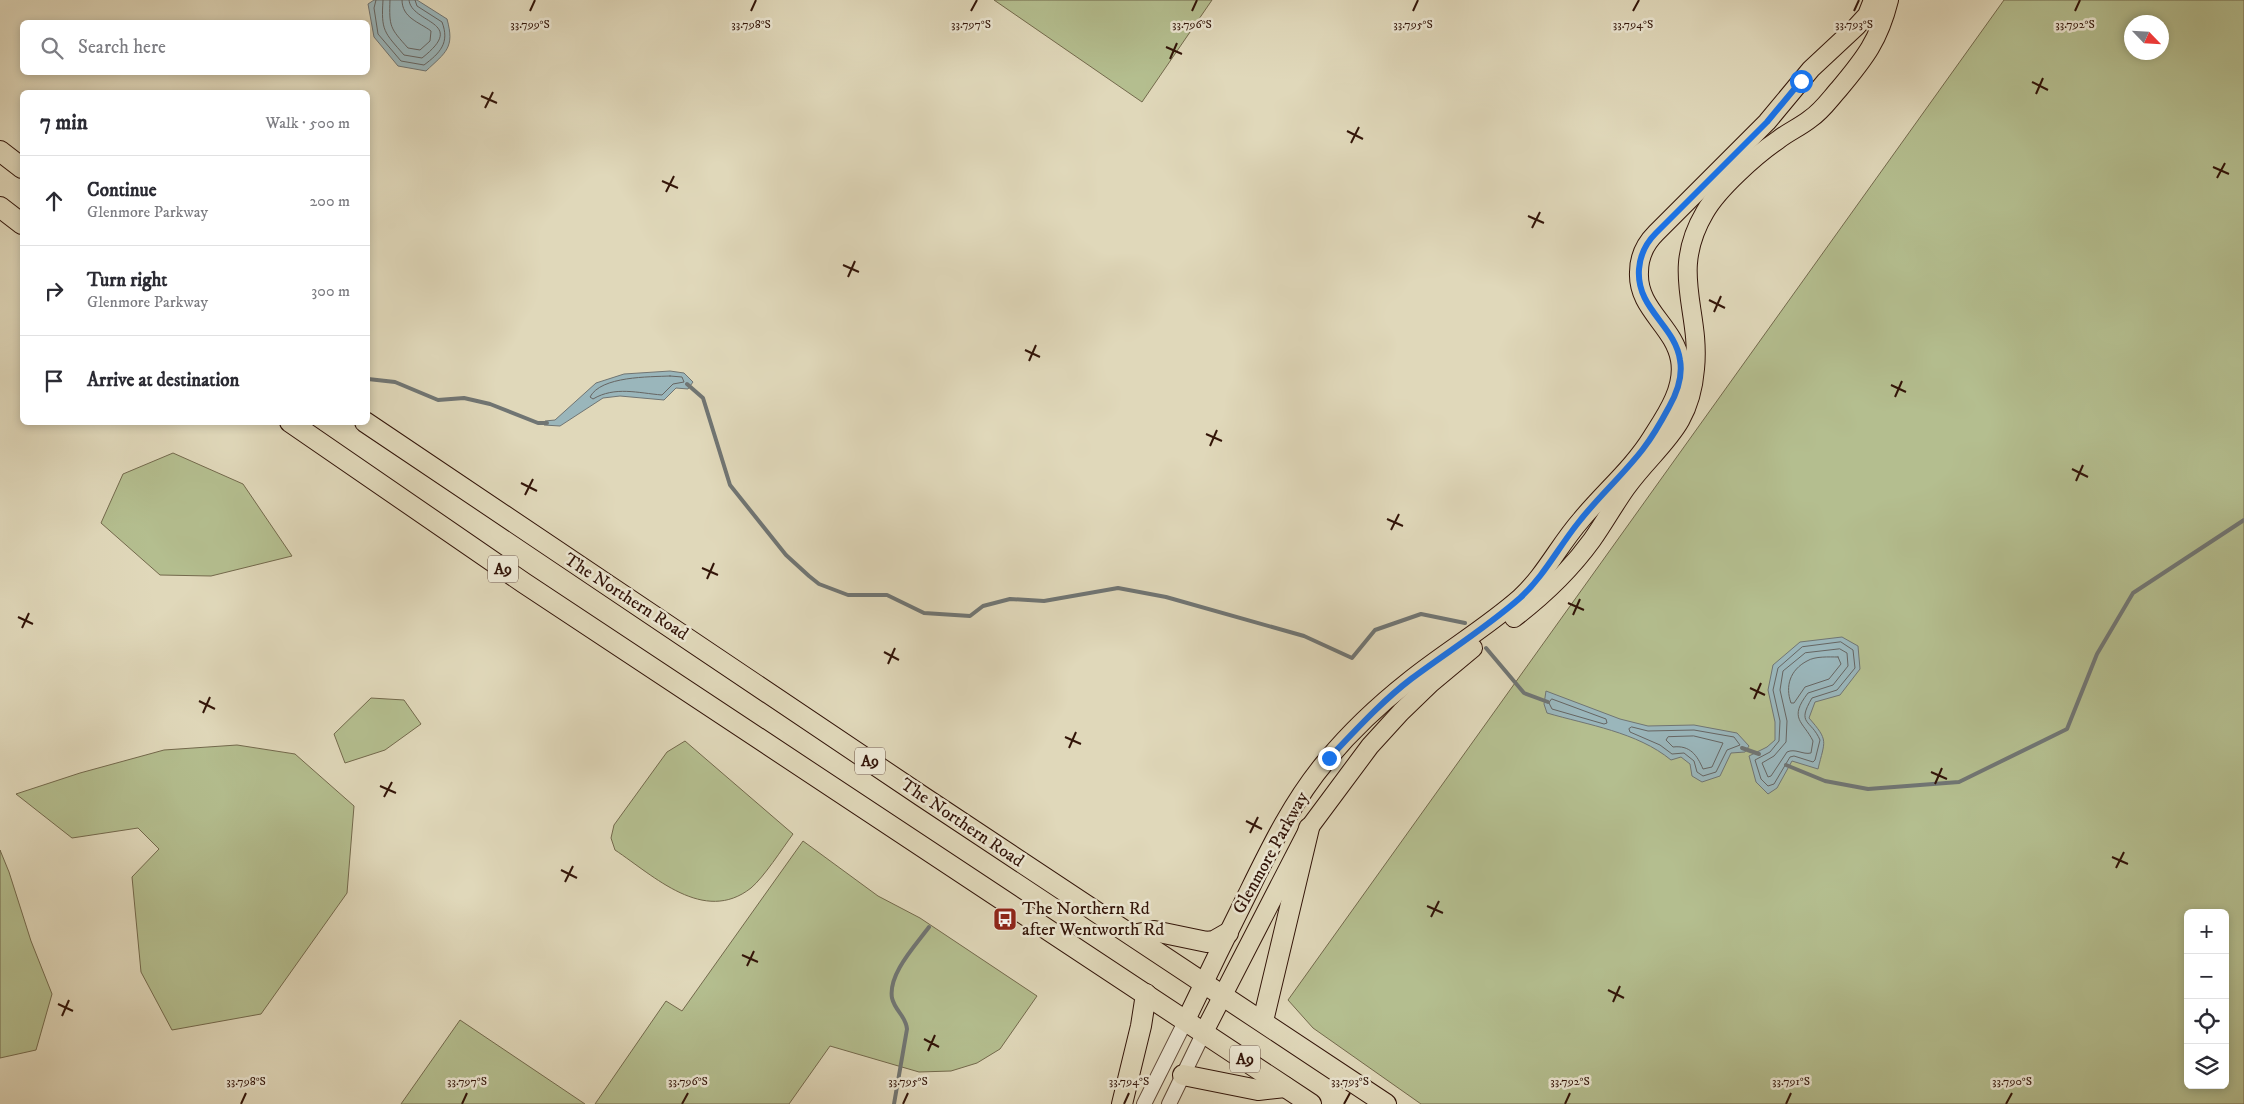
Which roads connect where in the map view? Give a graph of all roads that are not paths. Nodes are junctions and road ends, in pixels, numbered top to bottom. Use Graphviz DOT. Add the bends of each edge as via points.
graph roads {
  1 [pos="1873,0"];
  2 [pos="1889,0"];
  3 [pos="0,151"];
  4 [pos="1741,161"];
  5 [pos="20,166"];
  6 [pos="0,207"];
  7 [pos="20,222"];
  8 [pos="294,425"];
  9 [pos="369,425"];
  10 [pos="1493,626"];
  11 [pos="1461,650"];
  12 [pos="1309,828"];
  13 [pos="1228,933"];
  14 [pos="1132,935"];
  15 [pos="1204,982"];
  16 [pos="1146,994"];
  17 [pos="1223,995"];
  18 [pos="1186,1020"];
  19 [pos="1263,1021"];
  20 [pos="1204,1032"];
  21 [pos="1183,1075"];
  22 [pos="1285,1087"];
  23 [pos="1122,1104"];
  24 [pos="1144,1104"];
  25 [pos="1169,1104"];
  26 [pos="1311,1104"];
  27 [pos="1386,1104"];
  1 -- 4 [label="main road, Glenmore Parkway" via="1856,27 1811,69"];
  2 -- 4 [label="main road, Glenmore Parkway" via="1871,48 1825,106 1810,119"];
  3 -- 5 [label="highway"];
  4 -- 10 [label="main road, Glenmore Parkway" via="1706,210 1691,245 1686,277 1696,367 1691,394 1678,425 1634,478 1566,571 1534,602"];
  4 -- 10 [label="main road, Glenmore Parkway" via="1652,237 1644,248 1639,278 1644,298 1674,343 1680,360 1680,381 1672,402 1644,448 1580,521 1534,584"];
  6 -- 7 [label="highway"];
  8 -- 16 [label="highway, A9" via="524,583"];
  9 -- 14 [label="highway, The Northern Road / A9"];
  10 -- 11 [label="main road, Glenmore Parkway"];
  11 -- 12 [label="main road, Glenmore Parkway" via="1370,746"];
  11 -- 13 [label="main road, Glenmore Parkway" via="1386,700 1329,758 1274,840"];
  12 -- 17 [label="main road, Glenmore Parkway"];
  12 -- 19 [label="highway"];
  13 -- 14 [label="highway" via="1208,942 1154,931"];
  13 -- 15 [label="main road, Glenmore Parkway"];
  14 -- 15 [label="highway, The Northern Road / A9"];
  15 -- 17 [label="highway, The Northern Road / A9"];
  15 -- 18 [label="main road, Glenmore Parkway"];
  16 -- 18 [label="highway, A9"];
  16 -- 23 [label="highway"];
  17 -- 19 [label="highway, The Northern Road / A9"];
  17 -- 20 [label="main road, Glenmore Parkway"];
  18 -- 20 [label="highway, A9"];
  18 -- 24 [label="street"];
  19 -- 27 [label="highway, The Northern Road / A9"];
  20 -- 21 [label="street"];
  20 -- 22 [label="highway, A9"];
  21 -- 22 [label="highway" via="1258,1090"];
  21 -- 25 [label="street"];
  22 -- 26 [label="highway, A9"];
}
